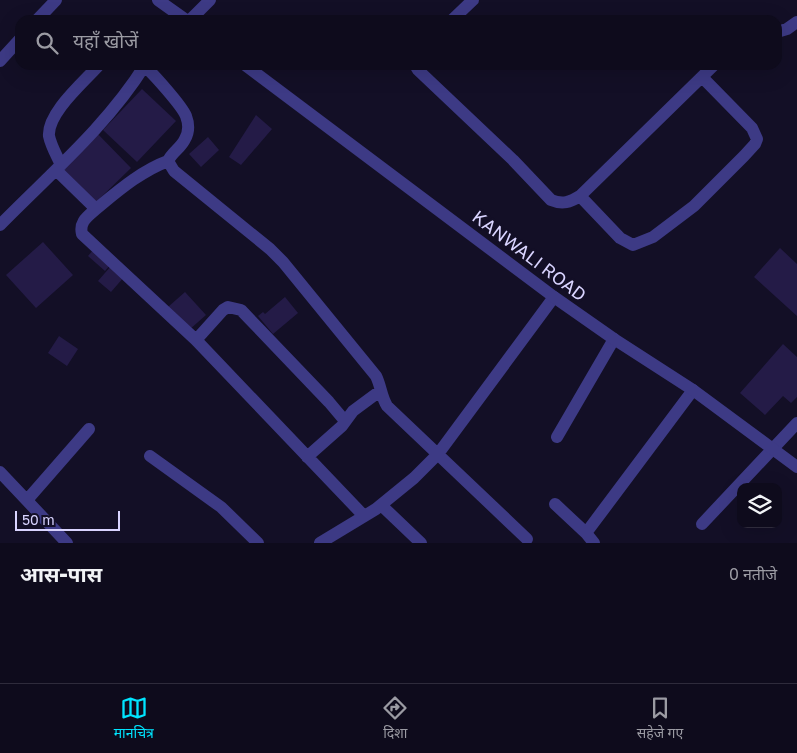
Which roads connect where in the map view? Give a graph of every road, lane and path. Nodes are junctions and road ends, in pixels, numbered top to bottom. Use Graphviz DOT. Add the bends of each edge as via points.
graph roads {
  1 [pos="56,0"];
  2 [pos="158,0"];
  3 [pos="210,0"];
  4 [pos="473,0"];
  5 [pos="42,15"];
  6 [pos="175,15"];
  7 [pos="195,15"];
  8 [pos="457,15"];
  9 [pos="797,22"];
  10 [pos="782,30"];
  11 [pos="15,44"];
  12 [pos="0,61"];
  13 [pos="94,70"];
  14 [pos="141,70"];
  15 [pos="148,70"];
  16 [pos="252,70"];
  17 [pos="418,70"];
  18 [pos="709,70"];
  19 [pos="702,77"];
  20 [pos="168,161"];
  21 [pos="58,168"];
  22 [pos="580,196"];
  23 [pos="96,209"];
  24 [pos="0,225"];
  25 [pos="554,297"];
  26 [pos="614,339"];
  27 [pos="196,340"];
  28 [pos="693,390"];
  29 [pos="380,391"];
  30 [pos="345,421"];
  31 [pos="797,423"];
  32 [pos="89,429"];
  33 [pos="557,437"];
  34 [pos="774,448"];
  35 [pos="438,454"];
  36 [pos="150,456"];
  37 [pos="308,457"];
  38 [pos="797,467"];
  39 [pos="0,472"];
  40 [pos="27,500"];
  41 [pos="555,504"];
  42 [pos="381,505"];
  43 [pos="364,516"];
  44 [pos="702,524"];
  45 [pos="590,538"];
  46 [pos="527,539"];
  47 [pos="67,543"];
  48 [pos="258,543"];
  49 [pos="320,543"];
  50 [pos="421,543"];
  1 -- 5 [label="street"];
  2 -- 6 [label="street"];
  3 -- 7 [label="street"];
  4 -- 8 [label="street"];
  9 -- 10 [label="street"];
  11 -- 12 [label="street"];
  13 -- 21 [label="street" via="52,120 49,137"];
  14 -- 21 [label="street" via="106,116"];
  15 -- 20 [label="street" via="178,103 188,121 185,139"];
  16 -- 25 [label="street, KANWALI ROAD"];
  17 -- 22 [label="street" via="551,200 568,202"];
  18 -- 19 [label="street"];
  19 -- 22 [label="street"];
  19 -- 22 [label="street" via="752,128 756,139 744,156 694,206 653,237 633,245 620,238"];
  20 -- 23 [label="street" via="143,173"];
  20 -- 29 [label="street" via="174,171 283,262 376,376"];
  21 -- 23 [label="street"];
  21 -- 24 [label="street"];
  23 -- 27 [label="street" via="80,227 82,234"];
  25 -- 26 [label="street, KANWALI ROAD"];
  25 -- 35 [label="street"];
  26 -- 28 [label="street, KANWALI ROAD"];
  26 -- 33 [label="street"];
  27 -- 30 [label="street" via="222,310 228,307 241,310"];
  27 -- 37 [label="street"];
  28 -- 34 [label="street, KANWALI ROAD"];
  28 -- 45 [label="street"];
  29 -- 30 [label="street"];
  29 -- 35 [label="street" via="387,406"];
  30 -- 37 [label="street"];
  31 -- 34 [label="street"];
  32 -- 40 [label="street"];
  34 -- 38 [label="street, KANWALI ROAD"];
  34 -- 44 [label="street"];
  35 -- 42 [label="street"];
  35 -- 46 [label="street"];
  36 -- 48 [label="street" via="220,507"];
  37 -- 43 [label="street"];
  39 -- 40 [label="street"];
  40 -- 47 [label="street"];
  41 -- 45 [label="street"];
  42 -- 43 [label="street"];
  42 -- 50 [label="street"];
  43 -- 49 [label="street"];
}
